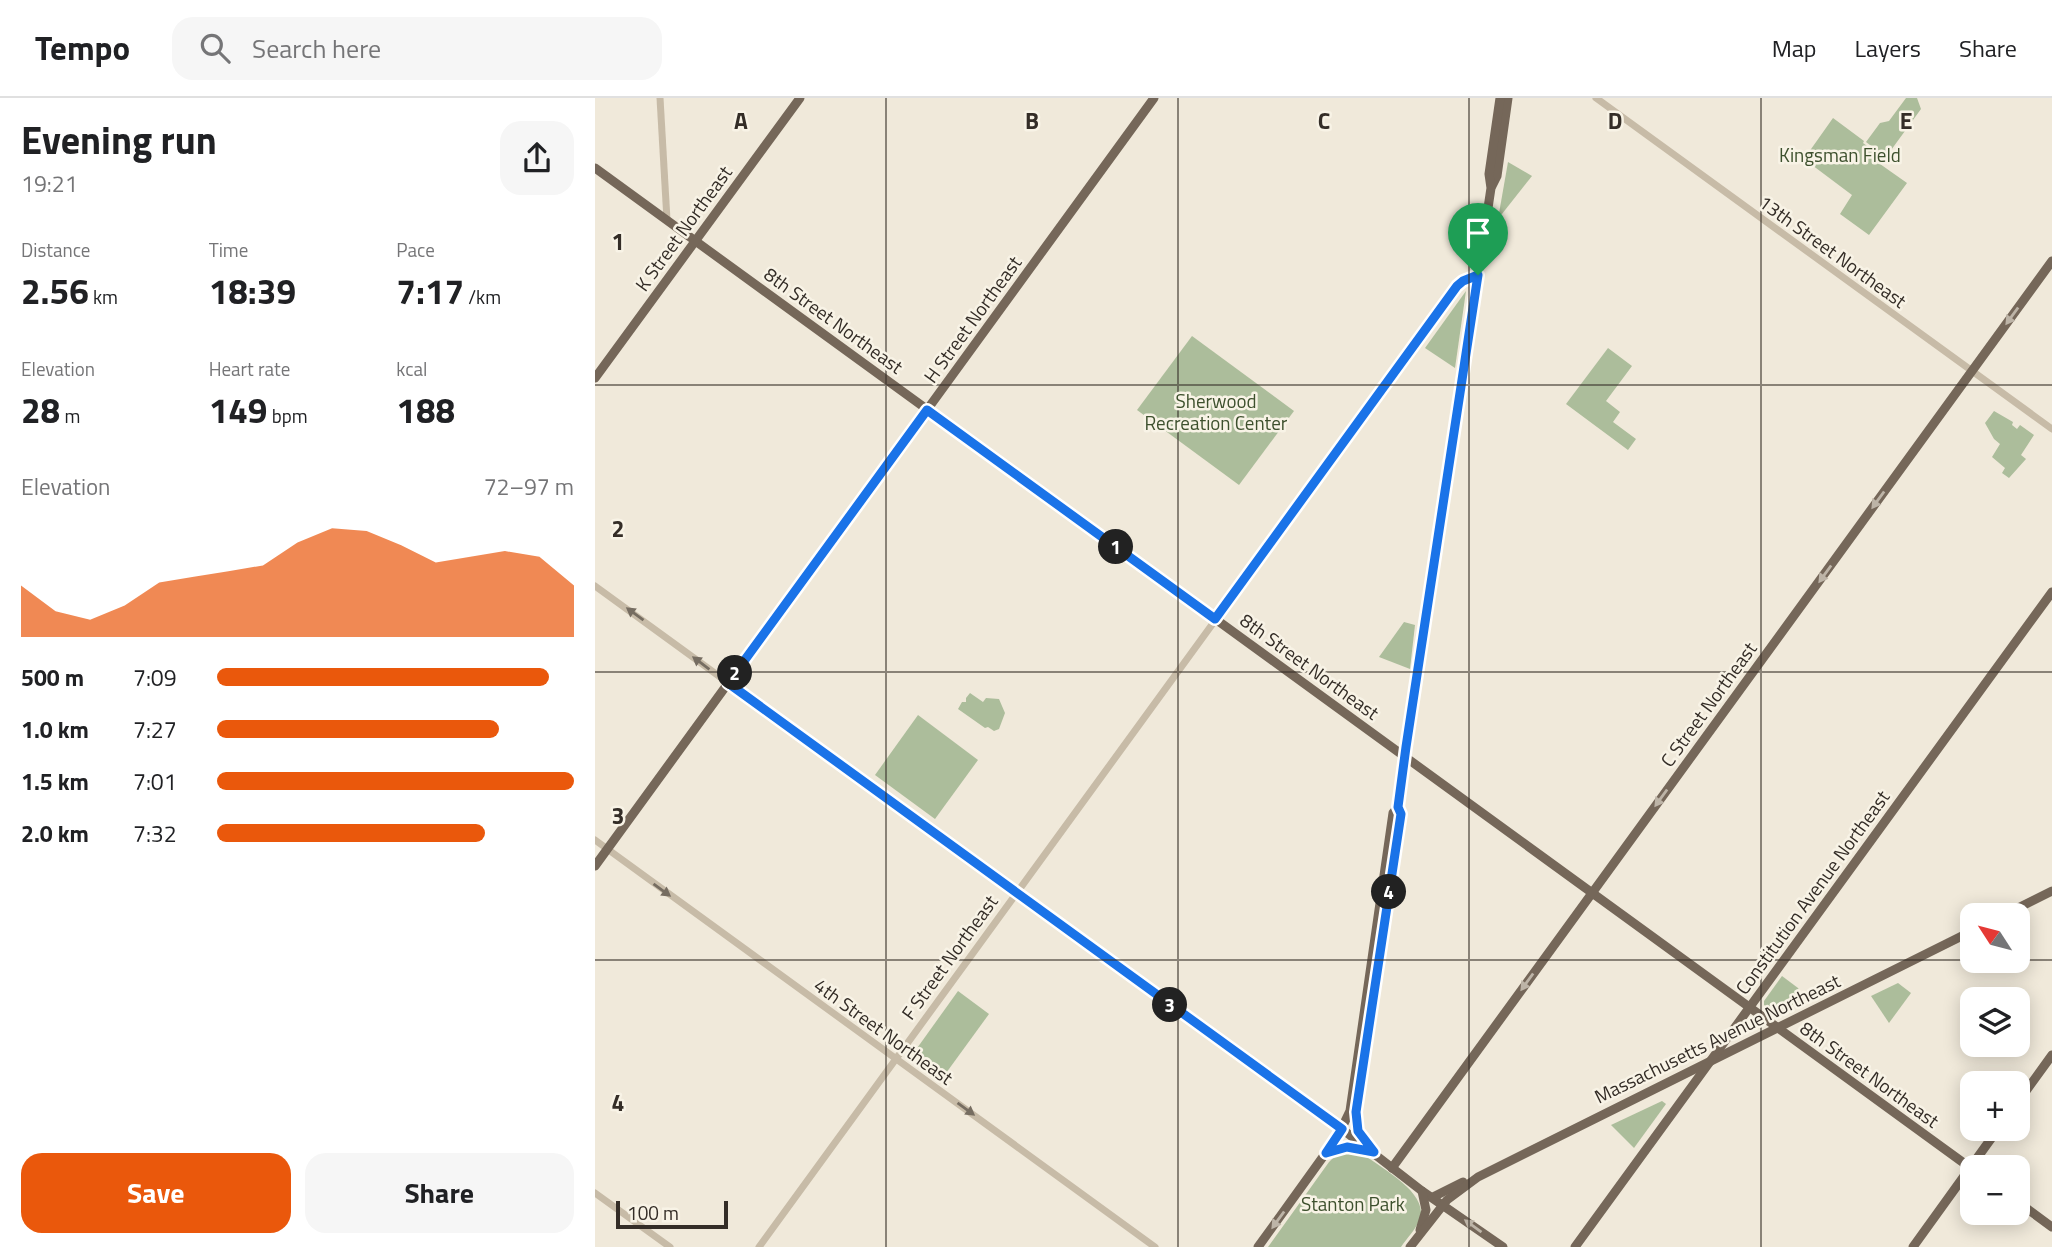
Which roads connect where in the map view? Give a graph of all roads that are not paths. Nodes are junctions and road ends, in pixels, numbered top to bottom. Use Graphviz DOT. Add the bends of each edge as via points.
graph roads {
  1 [pos="660,98"];
  2 [pos="800,98"];
  3 [pos="1154,98"];
  4 [pos="1500,98"];
  5 [pos="1508,98"];
  6 [pos="1596,98"];
  7 [pos="595,168"];
  8 [pos="1491,188"];
  9 [pos="667,220"];
  10 [pos="696,241"];
  11 [pos="2052,261"];
  12 [pos="1478,275"];
  13 [pos="1412,350"];
  14 [pos="1972,371"];
  15 [pos="595,379"];
  16 [pos="927,410"];
  17 [pos="2052,429"];
  18 [pos="595,586"];
  19 [pos="2052,592"];
  20 [pos="1215,619"];
  21 [pos="728,683"];
  22 [pos="1406,757"];
  23 [pos="1398,807"];
  24 [pos="595,840"];
  25 [pos="607,849"];
  26 [pos="595,866"];
  27 [pos="2052,891"];
  28 [pos="1016,892"];
  29 [pos="1592,893"];
  30 [pos="2028,903"];
  31 [pos="1960,937"];
  32 [pos="1750,1007"];
  33 [pos="1778,1027"];
  34 [pos="2052,1055"];
  35 [pos="895,1058"];
  36 [pos="1711,1061"];
  37 [pos="2030,1085"];
  38 [pos="1342,1129"];
  39 [pos="1374,1152"];
  40 [pos="1326,1153"];
  41 [pos="1960,1161"];
  42 [pos="1392,1168"];
  43 [pos="1478,1177"];
  44 [pos="1960,1184"];
  45 [pos="1422,1191"];
  46 [pos="595,1193"];
  47 [pos="1433,1197"];
  48 [pos="1444,1204"];
  49 [pos="2030,1211"];
  50 [pos="2052,1227"];
  51 [pos="1417,1237"];
  52 [pos="670,1247"];
  53 [pos="759,1247"];
  54 [pos="1155,1247"];
  55 [pos="1258,1247"];
  56 [pos="1410,1247"];
  57 [pos="1503,1247"];
  58 [pos="1575,1247"];
  59 [pos="1913,1247"];
  1 -- 9 [label="street"];
  2 -- 10 [label="main road, K Street Northeast"];
  3 -- 16 [label="main road, H Street Northeast"];
  4 -- 8 [label="main road"];
  5 -- 8 [label="main road" via="1497,176"];
  6 -- 14 [label="street, 13th Street Northeast"];
  7 -- 9 [label="main road, 8th Street Northeast"];
  8 -- 12 [label="main road"];
  9 -- 10 [label="main road, 8th Street Northeast"];
  10 -- 15 [label="main road, K Street Northeast"];
  10 -- 16 [label="main road, 8th Street Northeast"];
  11 -- 14 [label="main road, C Street Northeast, one-way"];
  12 -- 13 [label="main road" via="1457,286"];
  12 -- 22 [label="main road"];
  13 -- 20 [label="street, F Street Northeast"];
  14 -- 17 [label="street, 13th Street Northeast"];
  14 -- 29 [label="main road, C Street Northeast, one-way"];
  16 -- 20 [label="main road, 8th Street Northeast"];
  16 -- 21 [label="main road, H Street Northeast"];
  21 -- 18 [label="street, one-way"];
  19 -- 32 [label="main road, Constitution Avenue Northeast"];
  20 -- 22 [label="main road, 8th Street Northeast"];
  20 -- 28 [label="street, F Street Northeast"];
  21 -- 25 [label="main road, H Street Northeast"];
  21 -- 28 [label="street"];
  22 -- 23 [label="main road"];
  22 -- 29 [label="main road, 8th Street Northeast"];
  23 -- 38 [label="main road" via="1393,813 1350,1111"];
  23 -- 39 [label="main road" via="1401,814 1356,1112 1358,1131"];
  24 -- 25 [label="street, 4th Street Northeast"];
  25 -- 26 [label="main road, H Street Northeast"];
  25 -- 35 [label="street, 4th Street Northeast, one-way"];
  27 -- 30 [label="main road"];
  28 -- 35 [label="street, F Street Northeast"];
  28 -- 38 [label="street"];
  29 -- 32 [label="main road, 8th Street Northeast"];
  29 -- 42 [label="main road, C Street Northeast, one-way"];
  31 -- 33 [label="main road, Massachusetts Avenue Northeast"];
  32 -- 33 [label="main road, 8th Street Northeast"];
  32 -- 36 [label="main road, Constitution Avenue Northeast"];
  33 -- 36 [label="main road, Massachusetts Avenue Northeast"];
  33 -- 41 [label="main road, 8th Street Northeast"];
  34 -- 37 [label="main road"];
  35 -- 53 [label="street, F Street Northeast"];
  35 -- 54 [label="street, 4th Street Northeast, one-way"];
  36 -- 43 [label="main road, Massachusetts Avenue Northeast"];
  36 -- 58 [label="main road, Constitution Avenue Northeast"];
  38 -- 39 [label="main road"];
  38 -- 40 [label="main road"];
  39 -- 40 [label="main road" via="1347,1147"];
  39 -- 42 [label="main road"];
  40 -- 55 [label="main road, one-way"];
  42 -- 45 [label="main road"];
  43 -- 47 [label="main road, Massachusetts Avenue Northeast"];
  43 -- 48 [label="main road, Massachusetts Avenue Northeast"];
  44 -- 59 [label="main road"];
  45 -- 47 [label="main road"];
  45 -- 51 [label="main road" via="1426,1213"];
  46 -- 52 [label="street"];
  47 -- 48 [label="main road"];
  48 -- 51 [label="main road"];
  57 -- 48 [label="main road, one-way"];
  49 -- 50 [label="main road"];
  51 -- 56 [label="main road"];
}
